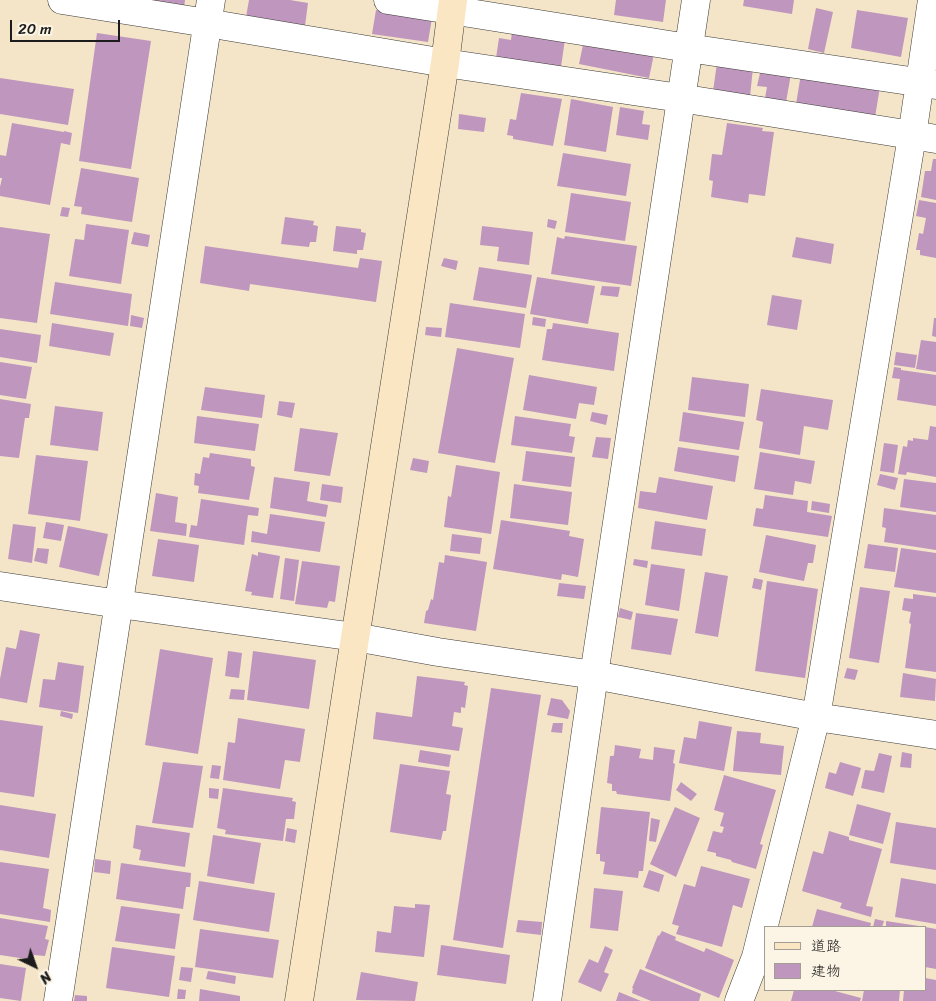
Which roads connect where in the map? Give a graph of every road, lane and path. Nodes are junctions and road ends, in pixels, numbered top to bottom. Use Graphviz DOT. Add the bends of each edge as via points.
graph roads {
  1 [pos="62,0"];
  2 [pos="388,0"];
  3 [pos="696,0"];
  4 [pos="932,0"];
  5 [pos="452,5"];
  6 [pos="209,11"];
  7 [pos="688,48"];
  8 [pos="445,63"];
  9 [pos="928,84"];
  10 [pos="680,98"];
  11 [pos="924,137"];
  12 [pos="0,586"];
  13 [pos="119,604"];
  14 [pos="355,637"];
  15 [pos="594,675"];
  16 [pos="816,717"];
  17 [pos="936,735"];
  18 [pos="58,1001"];
  19 [pos="299,1001"];
  20 [pos="547,1001"];
  21 [pos="739,1001"];
  1 -- 6 [label="street"];
  2 -- 5 [label="street"];
  3 -- 7 [label="street"];
  4 -- 9 [label="street"];
  5 -- 7 [label="street"];
  5 -- 8 [label="street"];
  6 -- 8 [label="street"];
  6 -- 13 [label="street"];
  7 -- 9 [label="street"];
  7 -- 10 [label="street"];
  8 -- 10 [label="street"];
  8 -- 14 [label="street"];
  9 -- 11 [label="street"];
  10 -- 11 [label="street"];
  10 -- 15 [label="street"];
  11 -- 16 [label="street"];
  12 -- 13 [label="street"];
  13 -- 14 [label="street"];
  13 -- 18 [label="street"];
  14 -- 15 [label="street"];
  14 -- 19 [label="street"];
  15 -- 16 [label="street"];
  15 -- 20 [label="street"];
  16 -- 17 [label="street"];
  16 -- 21 [label="street" via="756,957"];
}
